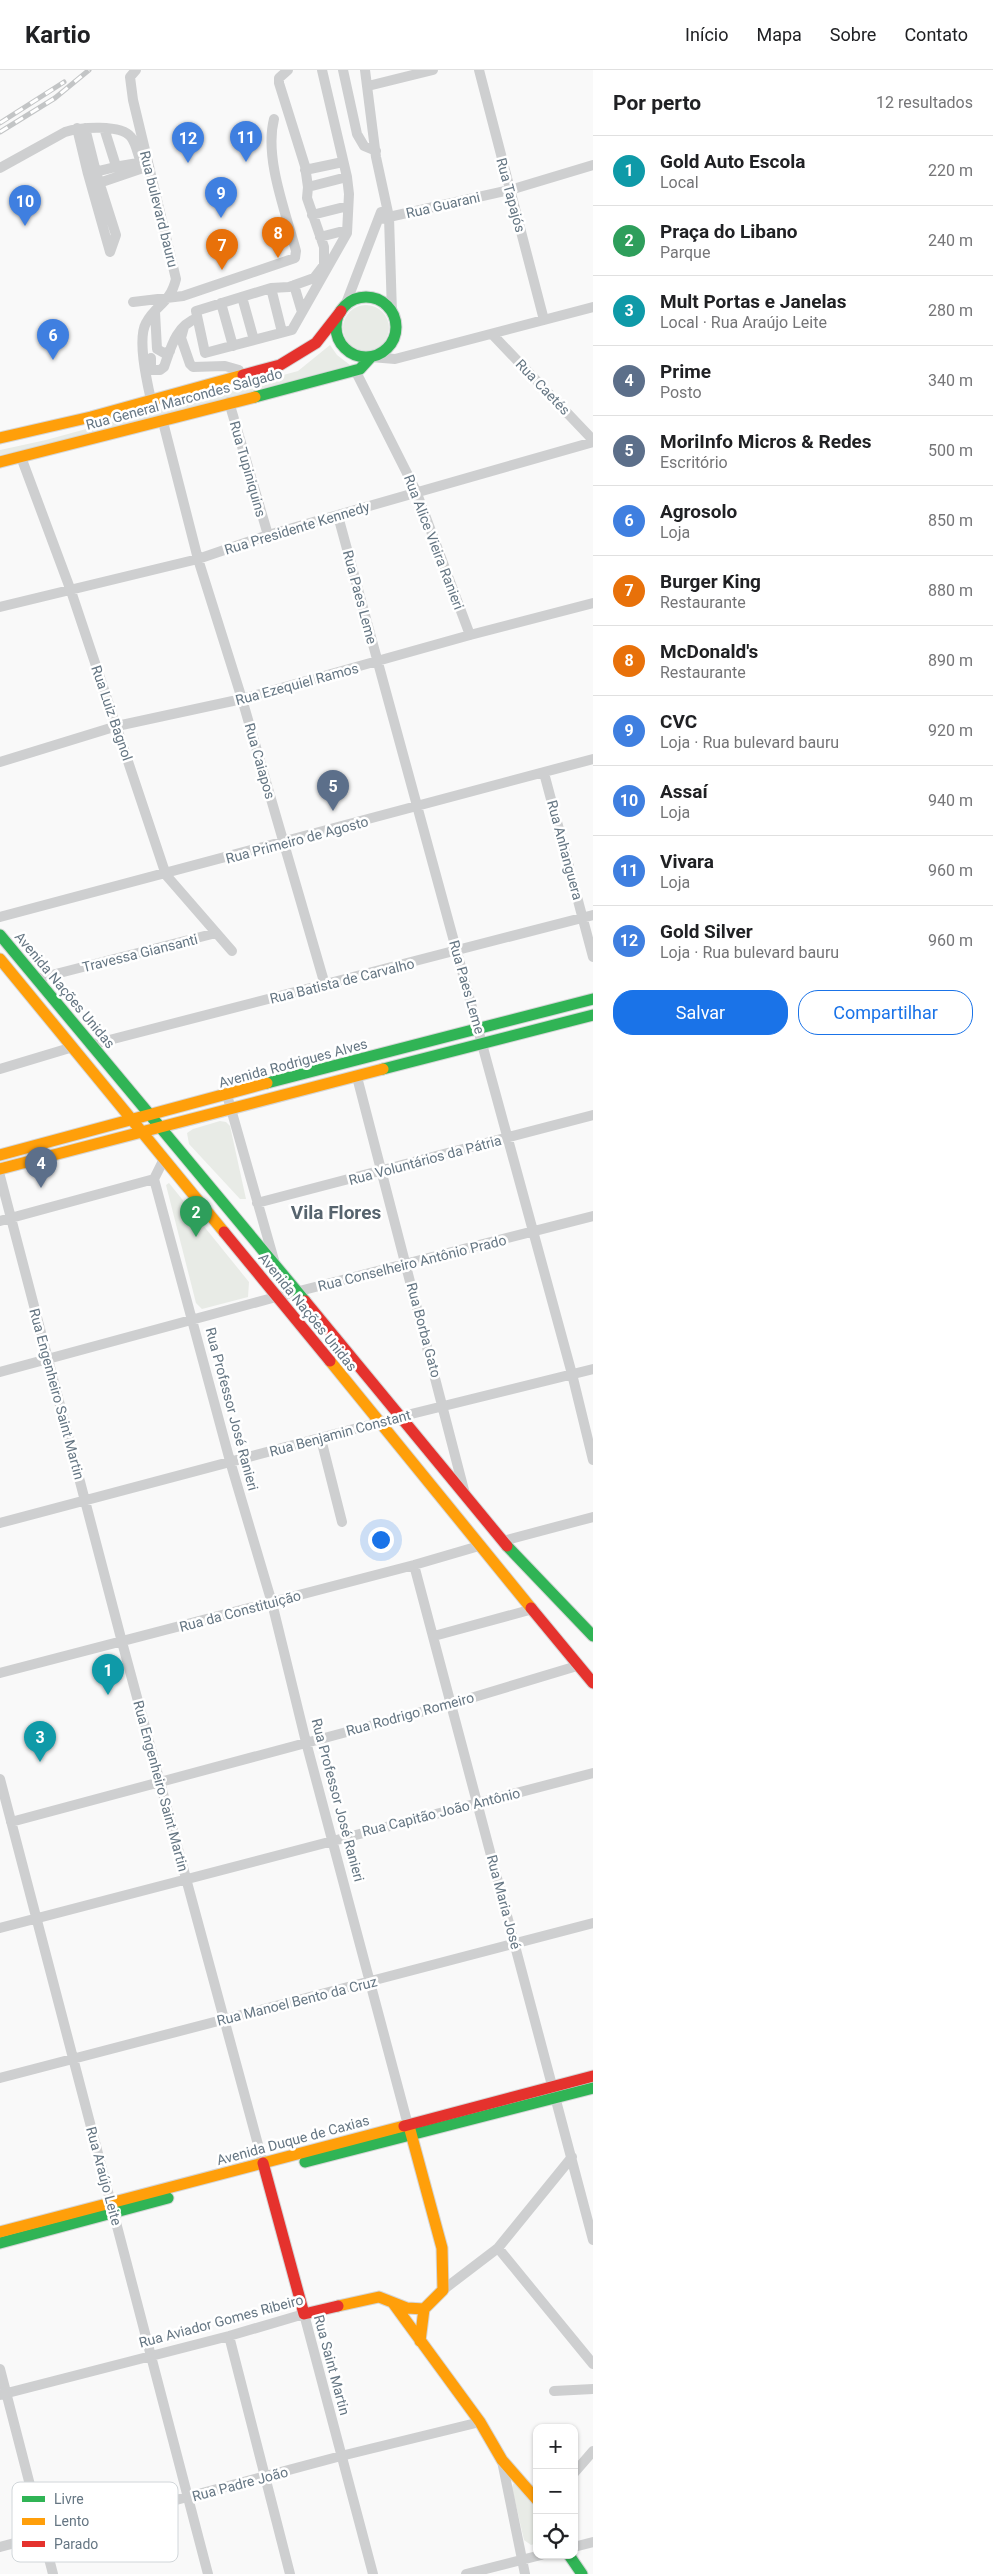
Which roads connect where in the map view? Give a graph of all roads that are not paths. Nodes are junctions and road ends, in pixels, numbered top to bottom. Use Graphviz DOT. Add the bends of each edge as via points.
graph roads {
  1 [pos="136,70"];
  2 [pos="288,70"];
  3 [pos="322,70"];
  4 [pos="343,70"];
  5 [pos="365,70"];
  6 [pos="433,70"];
  7 [pos="479,70"];
  8 [pos="368,86"];
  9 [pos="274,119"];
  10 [pos="81,128"];
  11 [pos="104,128"];
  12 [pos="376,151"];
  13 [pos="343,162"];
  14 [pos="593,165"];
  15 [pos="0,166"];
  16 [pos="116,166"];
  17 [pos="305,170"];
  18 [pos="94,176"];
  19 [pos="347,177"];
  20 [pos="308,187"];
  21 [pos="510,190"];
  22 [pos="348,206"];
  23 [pos="312,215"];
  24 [pos="384,218"];
  25 [pos="347,230"];
  26 [pos="320,237"];
  27 [pos="176,279"];
  28 [pos="294,285"];
  29 [pos="270,288"];
  30 [pos="183,296"];
  31 [pos="170,297"];
  32 [pos="242,297"];
  33 [pos="221,303"];
  34 [pos="343,308"];
  35 [pos="593,308"];
  36 [pos="302,312"];
  37 [pos="392,313"];
  38 [pos="150,318"];
  39 [pos="197,318"];
  40 [pos="544,320"];
  41 [pos="186,324"];
  42 [pos="282,332"];
  43 [pos="492,334"];
  44 [pos="254,340"];
  45 [pos="232,346"];
  46 [pos="170,351"];
  47 [pos="370,357"];
  48 [pos="151,370"];
  49 [pos="355,370"];
  50 [pos="240,376"];
  51 [pos="147,383"];
  52 [pos="151,400"];
  53 [pos="229,402"];
  54 [pos="163,422"];
  55 [pos="0,438"];
  56 [pos="593,441"];
  57 [pos="20,457"];
  58 [pos="0,462"];
  59 [pos="416,491"];
  60 [pos="338,516"];
  61 [pos="268,535"];
  62 [pos="198,559"];
  63 [pos="71,591"];
  64 [pos="593,603"];
  65 [pos="0,607"];
  66 [pos="470,635"];
  67 [pos="378,662"];
  68 [pos="242,699"];
  69 [pos="117,726"];
  70 [pos="593,759"];
  71 [pos="0,762"];
  72 [pos="544,773"];
  73 [pos="418,807"];
  74 [pos="283,843"];
  75 [pos="166,875"];
  76 [pos="0,917"];
  77 [pos="588,917"];
  78 [pos="216,933"];
  79 [pos="0,935"];
  80 [pos="232,951"];
  81 [pos="457,952"];
  82 [pos="593,957"];
  83 [pos="0,959"];
  84 [pos="36,979"];
  85 [pos="325,985"];
  86 [pos="593,999"];
  87 [pos="593,1015"];
  88 [pos="479,1030"];
  89 [pos="483,1044"];
  90 [pos="90,1045"];
  91 [pos="73,1047"];
  92 [pos="0,1069"];
  93 [pos="357,1077"];
  94 [pos="227,1095"];
  95 [pos="231,1109"];
  96 [pos="151,1114"];
  97 [pos="593,1115"];
  98 [pos="129,1119"];
  99 [pos="162,1128"];
  100 [pos="143,1134"];
  101 [pos="508,1138"];
  102 [pos="0,1155"];
  103 [pos="164,1159"];
  104 [pos="0,1170"];
  105 [pos="381,1171"];
  106 [pos="0,1176"];
  107 [pos="154,1179"];
  108 [pos="257,1204"];
  109 [pos="593,1216"];
  110 [pos="11,1218"];
  111 [pos="0,1221"];
  112 [pos="532,1232"];
  113 [pos="407,1264"];
  114 [pos="276,1266"];
  115 [pos="297,1292"];
  116 [pos="276,1297"];
  117 [pos="193,1320"];
  118 [pos="47,1360"];
  119 [pos="593,1368"];
  120 [pos="0,1372"];
  121 [pos="572,1374"];
  122 [pos="444,1406"];
  123 [pos="399,1417"];
  124 [pos="378,1422"];
  125 [pos="321,1439"];
  126 [pos="593,1460"];
  127 [pos="230,1461"];
  128 [pos="466,1497"];
  129 [pos="86,1500"];
  130 [pos="593,1517"];
  131 [pos="342,1522"];
  132 [pos="0,1523"];
  133 [pos="503,1541"];
  134 [pos="479,1546"];
  135 [pos="414,1565"];
  136 [pos="272,1603"];
  137 [pos="533,1609"];
  138 [pos="434,1636"];
  139 [pos="593,1636"];
  140 [pos="122,1642"];
  141 [pos="578,1666"];
  142 [pos="0,1673"];
  143 [pos="593,1683"];
  144 [pos="451,1704"];
  145 [pos="306,1742"];
  146 [pos="593,1773"];
  147 [pos="0,1779"];
  148 [pos="160,1782"];
  149 [pos="477,1804"];
  150 [pos="11,1822"];
  151 [pos="333,1840"];
  152 [pos="186,1879"];
  153 [pos="35,1919"];
  154 [pos="593,1923"];
  155 [pos="0,1928"];
  156 [pos="515,1943"];
  157 [pos="371,1982"];
  158 [pos="224,2019"];
  159 [pos="73,2058"];
  160 [pos="593,2076"];
  161 [pos="0,2078"];
  162 [pos="593,2088"];
  163 [pos="554,2092"];
  164 [pos="410,2130"];
  165 [pos="572,2157"];
  166 [pos="264,2167"];
  167 [pos="112,2208"];
  168 [pos="0,2232"];
  169 [pos="593,2240"];
  170 [pos="0,2242"];
  171 [pos="498,2248"];
  172 [pos="443,2290"];
  173 [pos="393,2302"];
  174 [pos="424,2309"];
  175 [pos="304,2314"];
  176 [pos="228,2336"];
  177 [pos="420,2341"];
  178 [pos="152,2354"];
  179 [pos="593,2364"];
  180 [pos="0,2370"];
  181 [pos="593,2388"];
  182 [pos="554,2391"];
  183 [pos="3,2394"];
  184 [pos="480,2422"];
  185 [pos="593,2452"];
  186 [pos="341,2456"];
  187 [pos="502,2460"];
  188 [pos="578,2469"];
  189 [pos="264,2478"];
  190 [pos="28,2482"];
  191 [pos="533,2495"];
  192 [pos="188,2498"];
  193 [pos="178,2501"];
  194 [pos="593,2542"];
  195 [pos="578,2546"];
  196 [pos="533,2557"];
  197 [pos="572,2559"];
  198 [pos="521,2560"];
  199 [pos="208,2574"];
  200 [pos="290,2574"];
  201 [pos="373,2574"];
  202 [pos="466,2574"];
  203 [pos="525,2574"];
  204 [pos="582,2574"];
  1 -- 27 [label="street, Rua bulevard bauru" via="130,77 133,100"];
  2 -- 17 [label="street" via="279,83"];
  3 -- 13 [label="street"];
  4 -- 12 [label="street" via="356,134 364,146"];
  5 -- 8 [label="street"];
  6 -- 8 [label="street"];
  7 -- 21 [label="street, Rua Tapajós"];
  8 -- 12 [label="street"];
  9 -- 30 [label="street" via="272,154 295,258"];
  10 -- 11 [label="street"];
  10 -- 15 [label="street" via="65,132"];
  10 -- 18 [label="street"];
  11 -- 16 [label="street"];
  11 -- 16 [label="street" via="124,130 132,137 141,163"];
  12 -- 24 [label="street"];
  13 -- 17 [label="street"];
  13 -- 19 [label="street"];
  14 -- 21 [label="street, Rua Guarani"];
  15 -- 18 [label="street" via="78,124 114,124 131,132 143,168"];
  16 -- 18 [label="street"];
  17 -- 20 [label="street"];
  18 -- 18 [label="street" via="110,252 116,235"];
  19 -- 20 [label="street"];
  19 -- 22 [label="street"];
  20 -- 23 [label="street" via="307,198"];
  21 -- 24 [label="street, Rua Guarani"];
  21 -- 40 [label="street, Rua Tapajós"];
  22 -- 23 [label="street"];
  22 -- 25 [label="street"];
  23 -- 26 [label="street"];
  24 -- 34 [label="street"];
  24 -- 37 [label="street"];
  25 -- 26 [label="street"];
  25 -- 36 [label="street"];
  26 -- 28 [label="street" via="324,247 324,265 314,278"];
  27 -- 30 [label="street" via="177,290"];
  27 -- 31 [label="street, Rua bulevard bauru"];
  28 -- 29 [label="street"];
  28 -- 36 [label="street"];
  29 -- 32 [label="street"];
  29 -- 42 [label="street"];
  30 -- 31 [label="street"];
  31 -- 38 [label="street, Rua bulevard bauru"];
  31 -- 38 [label="street" via="138,302 147,305"];
  32 -- 33 [label="street"];
  32 -- 44 [label="street"];
  33 -- 39 [label="street" via="196,311"];
  33 -- 45 [label="street"];
  34 -- 37 [label="main road" via="358,298 374,298"];
  34 -- 47 [label="main road" via="336,330 339,339 351,354"];
  34 -- 50 [label="main road, Rua General Marcondes Salgado" via="316,343 280,365"];
  35 -- 40 [label="street"];
  36 -- 42 [label="street" via="292,330"];
  37 -- 47 [label="main road, Rua General Marcondes Salgado" via="396,329 391,344"];
  38 -- 46 [label="street" via="157,349 164,353"];
  38 -- 48 [label="street"];
  38 -- 51 [label="street" via="143,346"];
  39 -- 41 [label="street"];
  39 -- 45 [label="street" via="205,353"];
  40 -- 43 [label="street"];
  41 -- 46 [label="street"];
  41 -- 50 [label="street" via="182,338 190,364 198,369 214,365 234,368"];
  42 -- 44 [label="street"];
  43 -- 47 [label="street" via="395,359"];
  43 -- 56 [label="street, Rua Caetés"];
  44 -- 45 [label="street"];
  46 -- 48 [label="street" via="164,367"];
  47 -- 49 [label="main road, Rua General Marcondes Salgado" via="360,369"];
  48 -- 51 [label="street"];
  49 -- 53 [label="main road, Rua General Marcondes Salgado"];
  49 -- 59 [label="street, Rua Alice Vieira Ranieri"];
  50 -- 52 [label="main road, Rua General Marcondes Salgado"];
  51 -- 52 [label="street"];
  52 -- 55 [label="main road, Rua General Marcondes Salgado"];
  53 -- 54 [label="main road, Rua General Marcondes Salgado"];
  53 -- 61 [label="street, Rua Tupiniquins"];
  54 -- 57 [label="main road, Rua General Marcondes Salgado"];
  54 -- 62 [label="street, Rua Caiapos"];
  56 -- 59 [label="street, Rua Presidente Kennedy"];
  57 -- 58 [label="main road, Rua General Marcondes Salgado"];
  57 -- 63 [label="street, Rua Luiz Bagnol"];
  59 -- 60 [label="street, Rua Presidente Kennedy"];
  59 -- 66 [label="street, Rua Alice Vieira Ranieri"];
  60 -- 61 [label="street, Rua Presidente Kennedy"];
  60 -- 67 [label="street, Rua Paes Leme"];
  61 -- 62 [label="street, Rua Presidente Kennedy"];
  62 -- 63 [label="street, Rua Presidente Kennedy"];
  62 -- 68 [label="street, Rua Caiapos"];
  63 -- 65 [label="street, Rua Presidente Kennedy"];
  63 -- 69 [label="street, Rua Luiz Bagnol"];
  64 -- 66 [label="street, Rua Ezequiel Ramos"];
  66 -- 67 [label="street, Rua Ezequiel Ramos"];
  67 -- 68 [label="street, Rua Ezequiel Ramos"];
  67 -- 73 [label="street, Rua Paes Leme"];
  68 -- 69 [label="street, Rua Ezequiel Ramos"];
  68 -- 74 [label="street, Rua Caiapos"];
  69 -- 71 [label="street, Rua Ezequiel Ramos"];
  69 -- 75 [label="street, Rua Luiz Bagnol"];
  70 -- 72 [label="street, Rua Primeiro de Agosto"];
  72 -- 73 [label="street, Rua Primeiro de Agosto"];
  72 -- 77 [label="street, Rua Anhanguera"];
  73 -- 74 [label="street, Rua Primeiro de Agosto"];
  73 -- 81 [label="street, Rua Paes Leme"];
  74 -- 75 [label="street, Rua Primeiro de Agosto"];
  74 -- 85 [label="street, Rua Caiapos"];
  75 -- 76 [label="street, Rua Primeiro de Agosto"];
  75 -- 78 [label="street, Rua Luiz Bagnol"];
  77 -- 81 [label="street, Rua Batista de Carvalho"];
  77 -- 82 [label="street, Rua Anhanguera"];
  78 -- 80 [label="street, Rua Luiz Bagnol"];
  78 -- 84 [label="street, Travessa Giansanti"];
  79 -- 84 [label="main road, Avenida Nações Unidas"];
  81 -- 85 [label="street, Rua Batista de Carvalho"];
  81 -- 88 [label="street, Rua Paes Leme"];
  83 -- 91 [label="main road, Avenida Nações Unidas"];
  84 -- 90 [label="main road, Avenida Nações Unidas"];
  85 -- 90 [label="street, Rua Batista de Carvalho"];
  86 -- 88 [label="main road, Avenida Rodrigues Alves"];
  87 -- 89 [label="main road, Avenida Rodrigues Alves"];
  88 -- 89 [label="street, Rua Paes Leme"];
  88 -- 94 [label="main road, Avenida Rodrigues Alves"];
  89 -- 93 [label="main road, Avenida Rodrigues Alves"];
  89 -- 101 [label="street, Rua Paes Leme"];
  90 -- 96 [label="main road, Avenida Nações Unidas"];
  91 -- 92 [label="street"];
  91 -- 98 [label="main road, Avenida Nações Unidas"];
  93 -- 95 [label="main road, Avenida Rodrigues Alves"];
  93 -- 105 [label="street, Rua Borba Gato"];
  94 -- 95 [label="street"];
  94 -- 96 [label="main road, Avenida Rodrigues Alves"];
  95 -- 99 [label="main road, Avenida Rodrigues Alves"];
  95 -- 108 [label="street"];
  96 -- 98 [label="main road, Avenida Rodrigues Alves"];
  96 -- 99 [label="main road, Avenida Nações Unidas"];
  97 -- 101 [label="street, Rua Voluntários da Pátria"];
  98 -- 100 [label="main road, Avenida Nações Unidas"];
  98 -- 102 [label="main road, Avenida Rodrigues Alves"];
  99 -- 100 [label="main road, Avenida Rodrigues Alves"];
  99 -- 114 [label="main road, Avenida Nações Unidas"];
  100 -- 103 [label="main road, Avenida Nações Unidas"];
  100 -- 104 [label="main road, Avenida Rodrigues Alves"];
  101 -- 105 [label="street, Rua Voluntários da Pátria"];
  101 -- 112 [label="street, Rua Paes Leme"];
  103 -- 107 [label="street"];
  103 -- 116 [label="main road, Avenida Nações Unidas"];
  105 -- 108 [label="street, Rua Voluntários da Pátria"];
  105 -- 113 [label="street, Rua Borba Gato"];
  106 -- 110 [label="street, Rua Engenheiro Saint Martin"];
  107 -- 110 [label="street"];
  107 -- 117 [label="street, Rua Professor José Ranieri"];
  108 -- 114 [label="street"];
  109 -- 112 [label="street, Rua Conselheiro Antônio Prado"];
  110 -- 111 [label="street"];
  110 -- 118 [label="street, Rua Engenheiro Saint Martin"];
  112 -- 113 [label="street, Rua Conselheiro Antônio Prado"];
  112 -- 121 [label="street, Rua Paes Leme"];
  113 -- 115 [label="street, Rua Conselheiro Antônio Prado"];
  113 -- 122 [label="street, Rua Borba Gato"];
  114 -- 115 [label="main road, Avenida Nações Unidas"];
  115 -- 116 [label="street, Rua Conselheiro Antônio Prado"];
  115 -- 123 [label="main road, Avenida Nações Unidas"];
  116 -- 117 [label="street, Rua Conselheiro Antônio Prado"];
  116 -- 124 [label="main road, Avenida Nações Unidas"];
  117 -- 118 [label="street, Rua Conselheiro Antônio Prado"];
  117 -- 127 [label="street, Rua Professor José Ranieri"];
  118 -- 120 [label="street, Rua Conselheiro Antônio Prado"];
  118 -- 129 [label="street, Rua Engenheiro Saint Martin"];
  119 -- 121 [label="street, Rua Benjamin Constant"];
  121 -- 122 [label="street, Rua Benjamin Constant"];
  121 -- 126 [label="street, Rua Paes Leme"];
  122 -- 123 [label="street, Rua Benjamin Constant"];
  122 -- 128 [label="street, Rua Borba Gato"];
  123 -- 124 [label="street, Rua Benjamin Constant"];
  123 -- 128 [label="main road, Avenida Nações Unidas"];
  124 -- 125 [label="street, Rua Benjamin Constant"];
  124 -- 134 [label="main road, Avenida Nações Unidas"];
  125 -- 127 [label="street, Rua Benjamin Constant"];
  125 -- 131 [label="street"];
  127 -- 129 [label="street, Rua Benjamin Constant"];
  127 -- 136 [label="street, Rua Professor José Ranieri"];
  128 -- 133 [label="main road, Avenida Nações Unidas"];
  129 -- 132 [label="street, Rua Benjamin Constant"];
  129 -- 140 [label="street, Rua Engenheiro Saint Martin"];
  130 -- 133 [label="street"];
  133 -- 139 [label="main road, Avenida Nações Unidas"];
  134 -- 135 [label="street, Rua da Constituição"];
  134 -- 137 [label="main road, Avenida Nações Unidas"];
  135 -- 136 [label="street, Rua da Constituição"];
  135 -- 138 [label="street, Rua Maria José"];
  136 -- 140 [label="street, Rua da Constituição"];
  136 -- 145 [label="street, Rua Professor José Ranieri"];
  137 -- 138 [label="street"];
  137 -- 141 [label="main road, Avenida Nações Unidas"];
  138 -- 144 [label="street, Rua Maria José"];
  140 -- 142 [label="street, Rua da Constituição"];
  140 -- 148 [label="street, Rua Engenheiro Saint Martin"];
  141 -- 143 [label="main road, Avenida Nações Unidas"];
  141 -- 144 [label="street, Rua Rodrigo Romeiro"];
  144 -- 145 [label="street, Rua Rodrigo Romeiro"];
  144 -- 149 [label="street, Rua Maria José"];
  145 -- 148 [label="street, Rua Rodrigo Romeiro"];
  145 -- 151 [label="street, Rua Professor José Ranieri"];
  146 -- 149 [label="street, Rua Capitão João Antônio"];
  147 -- 150 [label="street, Rua Araújo Leite"];
  148 -- 150 [label="street, Rua Rodrigo Romeiro"];
  148 -- 152 [label="street, Rua Engenheiro Saint Martin"];
  149 -- 151 [label="street, Rua Capitão João Antônio"];
  149 -- 156 [label="street, Rua Maria José"];
  150 -- 153 [label="street, Rua Araújo Leite"];
  151 -- 152 [label="street, Rua Capitão João Antônio"];
  151 -- 157 [label="street, Rua Professor José Ranieri"];
  152 -- 153 [label="street, Rua Capitão João Antônio"];
  152 -- 158 [label="street, Rua Engenheiro Saint Martin"];
  153 -- 155 [label="street, Rua Capitão João Antônio"];
  153 -- 159 [label="street, Rua Araújo Leite"];
  154 -- 156 [label="street, Rua Manoel Bento da Cruz"];
  156 -- 157 [label="street, Rua Manoel Bento da Cruz"];
  156 -- 163 [label="street, Rua Maria José"];
  157 -- 158 [label="street, Rua Manoel Bento da Cruz"];
  157 -- 164 [label="street, Rua Professor José Ranieri"];
  158 -- 159 [label="street, Rua Manoel Bento da Cruz"];
  158 -- 166 [label="street, Rua Engenheiro Saint Martin"];
  159 -- 161 [label="street, Rua Manoel Bento da Cruz"];
  159 -- 167 [label="street, Rua Araújo Leite"];
  160 -- 163 [label="main road, Avenida Duque de Caxias"];
  162 -- 163 [label="main road, Avenida Duque de Caxias"];
  163 -- 164 [label="main road, Avenida Duque de Caxias"];
  163 -- 165 [label="street, Rua Maria José"];
  164 -- 166 [label="main road, Avenida Duque de Caxias"];
  164 -- 172 [label="main road, Rua Professor José Ranieri" via="442,2248"];
  165 -- 169 [label="street, Rua Maria José"];
  165 -- 171 [label="street"];
  166 -- 167 [label="main road, Avenida Duque de Caxias"];
  166 -- 175 [label="main road, Rua Saint Martin"];
  167 -- 168 [label="main road, Avenida Duque de Caxias"];
  167 -- 170 [label="main road, Avenida Duque de Caxias"];
  167 -- 178 [label="street, Rua Araújo Leite"];
  171 -- 172 [label="street"];
  171 -- 179 [label="street"];
  172 -- 174 [label="main road"];
  173 -- 174 [label="main road, Rua Aviador Gomes Ribeiro" via="407,2308"];
  173 -- 175 [label="main road, Rua Aviador Gomes Ribeiro" via="378,2297"];
  173 -- 177 [label="main road"];
  174 -- 177 [label="main road"];
  175 -- 176 [label="street, Rua Aviador Gomes Ribeiro"];
  175 -- 186 [label="street, Rua Saint Martin"];
  176 -- 178 [label="street, Rua Aviador Gomes Ribeiro"];
  176 -- 189 [label="street"];
  177 -- 184 [label="main road"];
  178 -- 183 [label="street, Rua Aviador Gomes Ribeiro"];
  178 -- 192 [label="street, Rua Araújo Leite"];
  180 -- 183 [label="street"];
  181 -- 182 [label="street"];
  183 -- 190 [label="street"];
  184 -- 186 [label="street, Rua Padre João"];
  184 -- 187 [label="main road"];
  185 -- 188 [label="street"];
  186 -- 189 [label="street, Rua Padre João"];
  186 -- 201 [label="street, Rua Saint Martin"];
  187 -- 191 [label="main road"];
  187 -- 198 [label="street"];
  189 -- 192 [label="street, Rua Padre João"];
  189 -- 200 [label="street"];
  192 -- 193 [label="street, Rua Padre João"];
  192 -- 199 [label="street, Rua Araújo Leite"];
  194 -- 195 [label="street"];
  196 -- 198 [label="street"];
  197 -- 204 [label="main road"];
  198 -- 202 [label="street"];
  198 -- 203 [label="street"];
}
